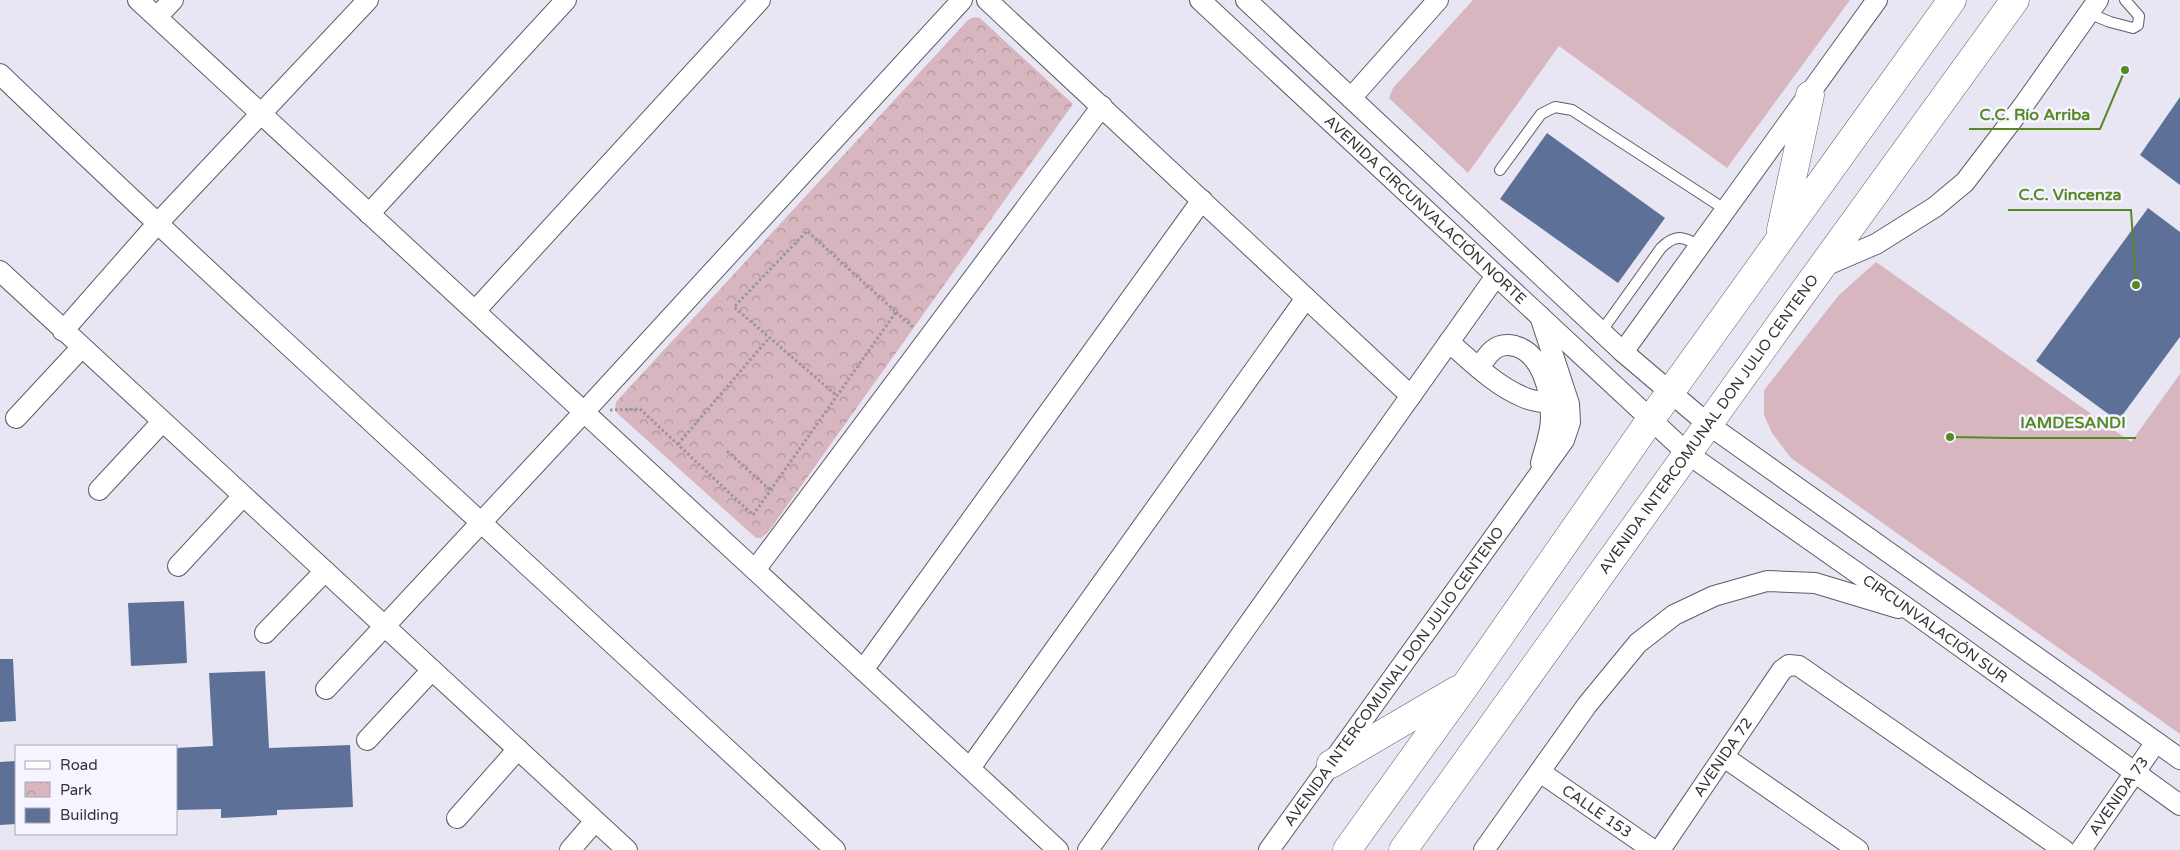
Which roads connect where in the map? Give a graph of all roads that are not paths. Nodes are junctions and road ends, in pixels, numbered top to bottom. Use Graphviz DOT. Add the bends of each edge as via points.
graph roads {
  1 [pos="138,0"];
  2 [pos="173,0"];
  3 [pos="368,0"];
  4 [pos="566,0"];
  5 [pos="760,0"];
  6 [pos="962,0"];
  7 [pos="987,0"];
  8 [pos="1200,0"];
  9 [pos="1246,0"];
  10 [pos="1438,0"];
  11 [pos="1877,0"];
  12 [pos="1952,0"];
  13 [pos="2015,0"];
  14 [pos="2125,0"];
  15 [pos="2093,7"];
  16 [pos="157,17"];
  17 [pos="0,74"];
  18 [pos="1810,95"];
  19 [pos="1352,98"];
  20 [pos="1102,106"];
  21 [pos="262,114"];
  22 [pos="1500,170"];
  23 [pos="1202,200"];
  24 [pos="1726,210"];
  25 [pos="369,214"];
  26 [pos="157,224"];
  27 [pos="1779,242"];
  28 [pos="1700,246"];
  29 [pos="1818,269"];
  30 [pos="0,273"];
  31 [pos="1496,276"];
  32 [pos="1306,298"];
  33 [pos="475,311"];
  34 [pos="1541,320"];
  35 [pos="63,330"];
  36 [pos="1601,332"];
  37 [pos="1449,342"];
  38 [pos="1518,347"];
  39 [pos="81,348"];
  40 [pos="1623,352"];
  41 [pos="1479,368"];
  42 [pos="1671,392"];
  43 [pos="1411,396"];
  44 [pos="1550,404"];
  45 [pos="584,412"];
  46 [pos="16,418"];
  47 [pos="1651,419"];
  48 [pos="162,422"];
  49 [pos="1709,425"];
  50 [pos="1688,454"];
  51 [pos="1536,477"];
  52 [pos="99,490"];
  53 [pos="243,496"];
  54 [pos="482,521"];
  55 [pos="178,566"];
  56 [pos="755,570"];
  57 [pos="325,571"];
  58 [pos="1914,613"];
  59 [pos="385,626"];
  60 [pos="264,634"];
  61 [pos="432,670"];
  62 [pos="863,670"];
  63 [pos="1465,686"];
  64 [pos="326,688"];
  65 [pos="367,740"];
  66 [pos="2156,742"];
  67 [pos="518,749"];
  68 [pos="1724,758"];
  69 [pos="2180,759"];
  70 [pos="1331,764"];
  71 [pos="970,768"];
  72 [pos="1540,772"];
  73 [pos="2135,772"];
  74 [pos="2180,804"];
  75 [pos="457,818"];
  76 [pos="596,821"];
  77 [pos="570,850"];
  78 [pos="627,850"];
  79 [pos="835,850"];
  80 [pos="1058,850"];
  81 [pos="1088,850"];
  82 [pos="1269,850"];
  83 [pos="1347,850"];
  84 [pos="1403,850"];
  85 [pos="1484,850"];
  86 [pos="1653,850"];
  87 [pos="1660,850"];
  88 [pos="1858,850"];
  89 [pos="2064,850"];
  90 [pos="2082,850"];
  1 -- 16 [label="street"];
  2 -- 16 [label="street"];
  3 -- 21 [label="street"];
  4 -- 25 [label="street"];
  5 -- 33 [label="street"];
  6 -- 45 [label="street"];
  7 -- 20 [label="street"];
  8 -- 31 [label="street, AVENIDA CIRCUNVALACIÓN NORTE"];
  9 -- 19 [label="street, AVENIDA CIRCUNVALACIÓN NORTE"];
  10 -- 19 [label="street"];
  11 -- 18 [label="street"];
  12 -- 27 [label="main road"];
  13 -- 29 [label="main road, AVENIDA INTERCOMUNAL DON JULIO CENTENO"];
  14 -- 15 [label="lane" via="2139,16 2138,25 2133,28 2118,24"];
  15 -- 29 [label="street" via="1965,182 1935,207 1876,244"];
  16 -- 21 [label="street"];
  17 -- 26 [label="street"];
  18 -- 24 [label="street"];
  18 -- 27 [label="main road"];
  19 -- 36 [label="street, AVENIDA CIRCUNVALACIÓN NORTE"];
  20 -- 23 [label="street"];
  20 -- 56 [label="street"];
  21 -- 25 [label="street"];
  21 -- 26 [label="street"];
  22 -- 24 [label="lane" via="1541,114 1556,107 1572,110"];
  23 -- 32 [label="street"];
  23 -- 62 [label="street"];
  24 -- 28 [label="street"];
  25 -- 33 [label="street"];
  26 -- 35 [label="street"];
  26 -- 54 [label="street"];
  27 -- 42 [label="main road"];
  28 -- 36 [label="lane" via="1685,238 1668,241"];
  28 -- 40 [label="street"];
  29 -- 49 [label="main road, AVENIDA INTERCOMUNAL DON JULIO CENTENO"];
  30 -- 35 [label="street"];
  31 -- 34 [label="street, AVENIDA CIRCUNVALACIÓN NORTE"];
  31 -- 37 [label="street"];
  32 -- 43 [label="street"];
  32 -- 71 [label="street"];
  33 -- 45 [label="street"];
  34 -- 38 [label="street"];
  34 -- 47 [label="street, AVENIDA CIRCUNVALACIÓN NORTE"];
  34 -- 51 [label="street, AVENIDA INTERCOMUNAL DON JULIO CENTENO" via="1569,404 1570,422 1564,440"];
  35 -- 39 [label="street"];
  36 -- 40 [label="street, AVENIDA CIRCUNVALACIÓN NORTE"];
  37 -- 41 [label="street"];
  37 -- 43 [label="street"];
  38 -- 41 [label="street" via="1501,345"];
  38 -- 44 [label="street" via="1528,353 1543,374"];
  39 -- 46 [label="street"];
  39 -- 48 [label="street"];
  40 -- 42 [label="street, AVENIDA CIRCUNVALACIÓN NORTE"];
  41 -- 44 [label="street" via="1509,391"];
  42 -- 47 [label="main road"];
  42 -- 49 [label="street, AVENIDA CIRCUNVALACIÓN NORTE"];
  43 -- 81 [label="street"];
  44 -- 51 [label="street" via="1549,435"];
  45 -- 54 [label="street"];
  45 -- 56 [label="street"];
  47 -- 50 [label="street, AVENIDA CIRCUNVALACIÓN NORTE"];
  47 -- 63 [label="main road"];
  48 -- 52 [label="street"];
  48 -- 53 [label="street"];
  49 -- 50 [label="main road, AVENIDA INTERCOMUNAL DON JULIO CENTENO"];
  49 -- 66 [label="street"];
  50 -- 58 [label="street, CIRCUNVALACIÓN SUR"];
  50 -- 84 [label="main road, AVENIDA INTERCOMUNAL DON JULIO CENTENO"];
  51 -- 70 [label="street, AVENIDA INTERCOMUNAL DON JULIO CENTENO"];
  53 -- 55 [label="street"];
  53 -- 57 [label="street"];
  54 -- 59 [label="street"];
  54 -- 79 [label="street"];
  56 -- 62 [label="street"];
  57 -- 59 [label="street"];
  57 -- 60 [label="street"];
  58 -- 72 [label="street" via="1815,583 1767,580 1714,596 1674,616 1638,643 1587,704"];
  58 -- 73 [label="street, CIRCUNVALACIÓN SUR"];
  59 -- 61 [label="street"];
  59 -- 64 [label="street"];
  61 -- 65 [label="street"];
  61 -- 67 [label="street"];
  62 -- 71 [label="street"];
  63 -- 70 [label="main road"];
  63 -- 83 [label="main road"];
  66 -- 69 [label="street"];
  66 -- 73 [label="street, AVENIDA 73"];
  67 -- 75 [label="street"];
  67 -- 76 [label="street"];
  68 -- 87 [label="street, AVENIDA 72"];
  68 -- 88 [label="street"];
  68 -- 89 [label="street, AVENIDA 72" via="1782,670 1789,665 1799,666"];
  70 -- 82 [label="street, AVENIDA INTERCOMUNAL DON JULIO CENTENO"];
  71 -- 80 [label="street"];
  72 -- 85 [label="street"];
  72 -- 86 [label="street, CALLE 153"];
  73 -- 74 [label="street, CIRCUNVALACIÓN SUR"];
  73 -- 90 [label="street, AVENIDA 73"];
  76 -- 77 [label="street"];
  76 -- 78 [label="street"];
}
